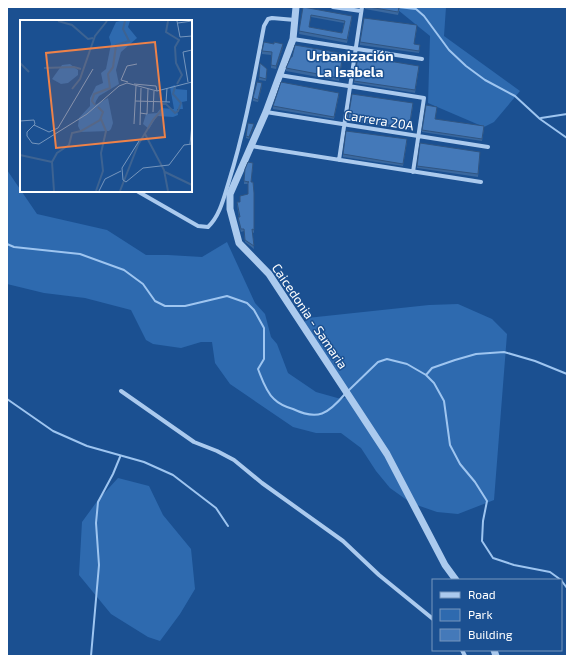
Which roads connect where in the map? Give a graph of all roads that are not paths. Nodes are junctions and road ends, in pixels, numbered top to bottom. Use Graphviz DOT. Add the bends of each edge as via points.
graph roads {
  1 [pos="296,7"];
  2 [pos="333,7"];
  3 [pos="361,9"];
  4 [pos="296,20"];
  5 [pos="293,39"];
  6 [pos="356,49"];
  7 [pos="422,59"];
  8 [pos="280,76"];
  9 [pos="350,86"];
  10 [pos="266,112"];
  11 [pos="345,125"];
  12 [pos="418,136"];
  13 [pos="251,146"];
  14 [pos="488,147"];
  15 [pos="339,160"];
  16 [pos="413,172"];
  17 [pos="481,182"];
  18 [pos="139,192"];
  19 [pos="121,391"];
  20 [pos="455,579"];
  21 [pos="432,618"];
  1 -- 4 [label="street, Caicedonia - Samaria"];
  2 -- 3 [label="street"];
  3 -- 6 [label="street"];
  4 -- 5 [label="street, Caicedonia - Samaria"];
  4 -- 18 [label="street" via="272,18 268,19 264,26 240,146 214,222 208,227 198,226"];
  5 -- 6 [label="street"];
  5 -- 8 [label="street, Caicedonia - Samaria"];
  6 -- 7 [label="street"];
  6 -- 9 [label="street"];
  8 -- 9 [label="street"];
  8 -- 10 [label="street, Caicedonia - Samaria"];
  9 -- 11 [label="street"];
  9 -- 12 [label="street" via="424,98"];
  10 -- 11 [label="street, Carrera 20A"];
  10 -- 13 [label="street, Caicedonia - Samaria"];
  11 -- 12 [label="street, Carrera 20A"];
  11 -- 15 [label="street"];
  12 -- 14 [label="street, Carrera 20A"];
  12 -- 16 [label="street"];
  13 -- 15 [label="street"];
  13 -- 20 [label="street, Caicedonia - Samaria" via="230,194 230,209 240,242 268,274 387,454 445,565"];
  15 -- 16 [label="street"];
  16 -- 17 [label="street"];
  19 -- 21 [label="street" via="194,442 234,460 343,541 379,575"];
}
